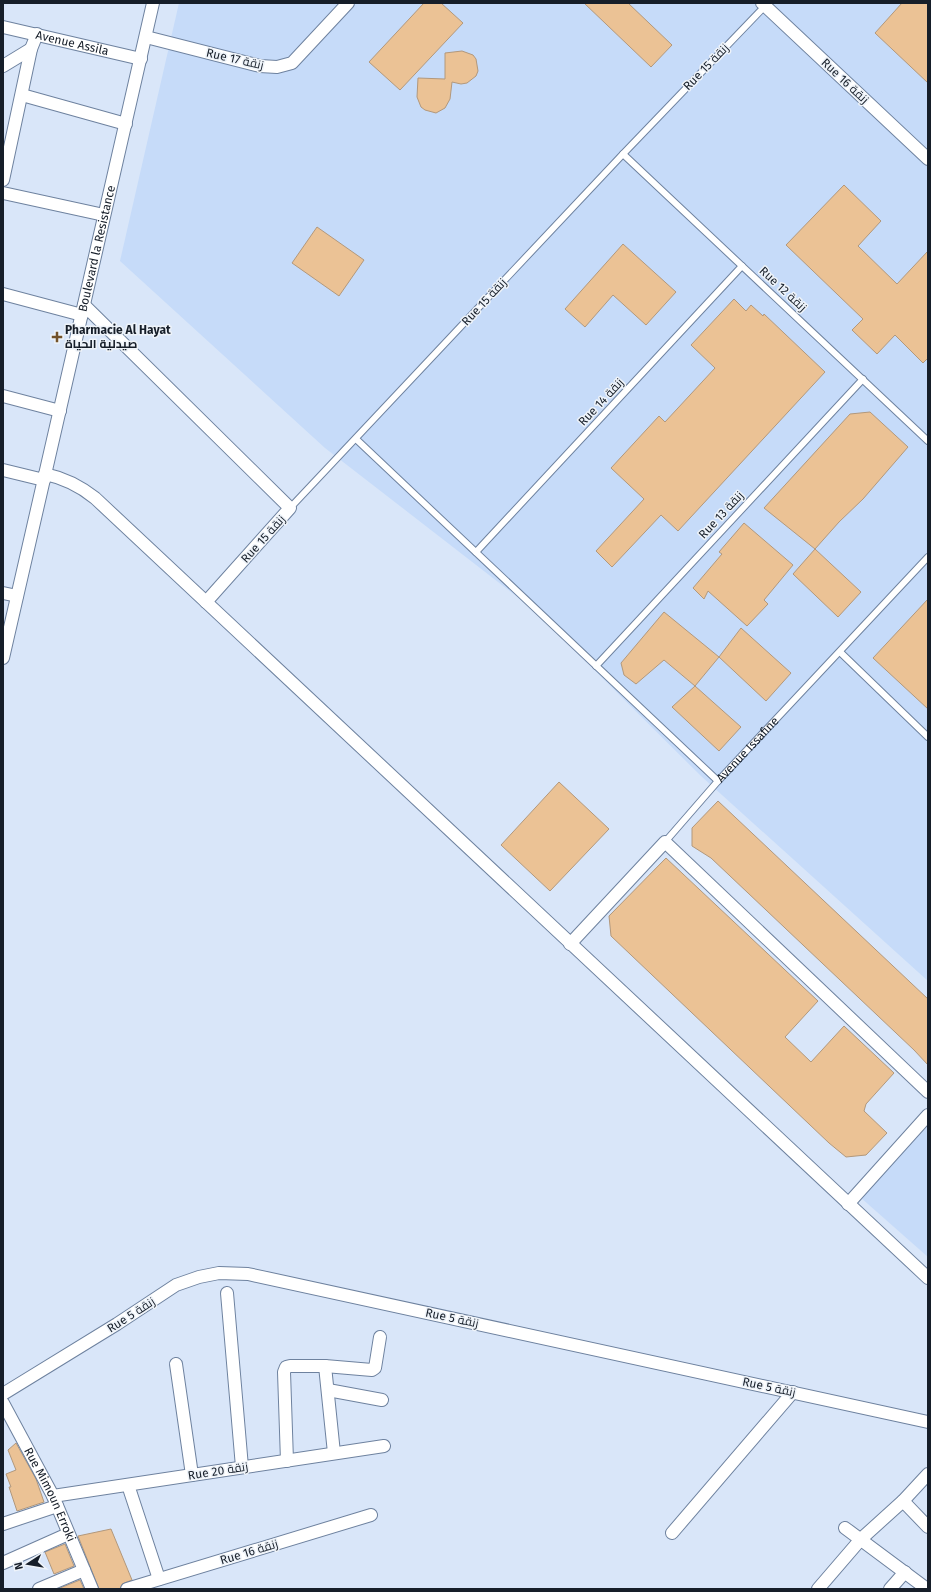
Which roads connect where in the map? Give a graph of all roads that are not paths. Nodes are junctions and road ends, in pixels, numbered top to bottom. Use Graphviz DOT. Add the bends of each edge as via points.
graph roads {
  1 [pos="153,3"];
  2 [pos="348,3"];
  3 [pos="764,4"];
  4 [pos="3,27"];
  5 [pos="36,34"];
  6 [pos="146,37"];
  7 [pos="32,49"];
  8 [pos="141,58"];
  9 [pos="3,66"];
  10 [pos="22,95"];
  11 [pos="126,124"];
  12 [pos="623,154"];
  13 [pos="928,159"];
  14 [pos="3,180"];
  15 [pos="3,193"];
  16 [pos="104,215"];
  17 [pos="742,266"];
  18 [pos="3,294"];
  19 [pos="83,310"];
  20 [pos="863,379"];
  21 [pos="3,396"];
  22 [pos="60,411"];
  23 [pos="356,439"];
  24 [pos="928,441"];
  25 [pos="3,470"];
  26 [pos="45,477"];
  27 [pos="290,508"];
  28 [pos="476,552"];
  29 [pos="928,557"];
  30 [pos="3,593"];
  31 [pos="17,596"];
  32 [pos="206,602"];
  33 [pos="840,652"];
  34 [pos="3,658"];
  35 [pos="596,666"];
  36 [pos="928,737"];
  37 [pos="718,781"];
  38 [pos="665,842"];
  39 [pos="570,944"];
  40 [pos="928,1092"];
  41 [pos="928,1115"];
  42 [pos="848,1204"];
  43 [pos="928,1278"];
  44 [pos="227,1292"];
  45 [pos="380,1337"];
  46 [pos="176,1364"];
  47 [pos="325,1366"];
  48 [pos="328,1390"];
  49 [pos="793,1392"];
  50 [pos="3,1394"];
  51 [pos="382,1400"];
  52 [pos="3,1403"];
  53 [pos="928,1422"];
  54 [pos="384,1446"];
  55 [pos="334,1453"];
  56 [pos="287,1461"];
  57 [pos="242,1467"];
  58 [pos="928,1474"];
  59 [pos="192,1475"];
  60 [pos="128,1485"];
  61 [pos="55,1501"];
  62 [pos="903,1501"];
  63 [pos="371,1515"];
  64 [pos="3,1524"];
  65 [pos="928,1527"];
  66 [pos="845,1528"];
  67 [pos="672,1533"];
  68 [pos="68,1534"];
  69 [pos="861,1539"];
  70 [pos="3,1563"];
  71 [pos="84,1570"];
  72 [pos="905,1572"];
  73 [pos="159,1579"];
  74 [pos="39,1589"];
  75 [pos="92,1589"];
  76 [pos="127,1589"];
  77 [pos="818,1589"];
  78 [pos="890,1589"];
  79 [pos="927,1589"];
  1 -- 6 [label="street, Boulevard la Resistance"];
  2 -- 6 [label="street, Rue 17 زنقة" via="292,63 277,67 260,66"];
  3 -- 12 [label="lane, Rue 15 زنقة"];
  3 -- 13 [label="street, Rue 16 زنقة"];
  4 -- 5 [label="street, Avenue Assila"];
  5 -- 7 [label="street"];
  5 -- 8 [label="street, Avenue Assila"];
  6 -- 8 [label="street, Boulevard la Resistance"];
  7 -- 9 [label="street"];
  7 -- 10 [label="street"];
  8 -- 11 [label="street, Boulevard la Resistance"];
  10 -- 11 [label="street"];
  10 -- 14 [label="street"];
  11 -- 16 [label="street, Boulevard la Resistance"];
  12 -- 17 [label="lane, Rue 12 زنقة"];
  12 -- 23 [label="lane, Rue 15 زنقة"];
  15 -- 16 [label="street"];
  16 -- 19 [label="street, Boulevard la Resistance"];
  17 -- 20 [label="lane, Rue 12 زنقة"];
  17 -- 28 [label="lane, Rue 14 زنقة"];
  18 -- 19 [label="street"];
  19 -- 22 [label="street, Boulevard la Resistance"];
  19 -- 27 [label="street"];
  20 -- 24 [label="lane, Rue 12 زنقة"];
  20 -- 35 [label="lane, Rue 13 زنقة"];
  21 -- 22 [label="street"];
  22 -- 26 [label="street, Boulevard la Resistance"];
  23 -- 27 [label="lane, Rue 15 زنقة"];
  23 -- 28 [label="lane"];
  25 -- 26 [label="street"];
  26 -- 31 [label="street, Boulevard la Resistance"];
  26 -- 32 [label="street" via="67,480 95,498"];
  27 -- 32 [label="street, Rue 15 زنقة"];
  28 -- 35 [label="lane"];
  29 -- 33 [label="lane, Avenue Issafine"];
  30 -- 31 [label="street"];
  31 -- 34 [label="street, Boulevard la Resistance"];
  32 -- 39 [label="street"];
  33 -- 36 [label="lane"];
  33 -- 37 [label="lane, Avenue Issafine"];
  35 -- 37 [label="lane"];
  37 -- 38 [label="lane, Avenue Issafine"];
  38 -- 39 [label="street, Avenue Issafine"];
  38 -- 40 [label="street"];
  39 -- 42 [label="street"];
  41 -- 42 [label="street"];
  42 -- 43 [label="street"];
  44 -- 57 [label="street"];
  45 -- 47 [label="street" via="374,1370"];
  46 -- 59 [label="street"];
  47 -- 48 [label="street"];
  47 -- 56 [label="street" via="286,1367 284,1372"];
  48 -- 51 [label="street"];
  48 -- 55 [label="street"];
  49 -- 50 [label="street, Rue 5 زنقة" via="248,1274 219,1273 199,1276 176,1285 118,1324"];
  49 -- 53 [label="street, Rue 5 زنقة"];
  49 -- 67 [label="street"];
  52 -- 61 [label="street, Rue Mimoun Erroki"];
  54 -- 55 [label="street, Rue 20 زنقة"];
  55 -- 56 [label="street, Rue 20 زنقة"];
  56 -- 57 [label="street, Rue 20 زنقة"];
  57 -- 59 [label="street, Rue 20 زنقة"];
  58 -- 62 [label="street"];
  59 -- 60 [label="street, Rue 20 زنقة"];
  60 -- 61 [label="street, Rue 20 زنقة"];
  60 -- 73 [label="street"];
  61 -- 64 [label="street, Rue 20 زنقة"];
  61 -- 68 [label="street, Rue Mimoun Erroki"];
  62 -- 65 [label="street"];
  62 -- 69 [label="street"];
  63 -- 73 [label="street, Rue 16 زنقة"];
  66 -- 69 [label="street"];
  68 -- 70 [label="street"];
  68 -- 71 [label="street, Rue Mimoun Erroki"];
  69 -- 72 [label="street"];
  69 -- 77 [label="street"];
  71 -- 74 [label="street"];
  71 -- 75 [label="street, Rue Mimoun Erroki"];
  72 -- 78 [label="street"];
  72 -- 79 [label="street"];
  73 -- 76 [label="street, Rue 16 زنقة"];
}
